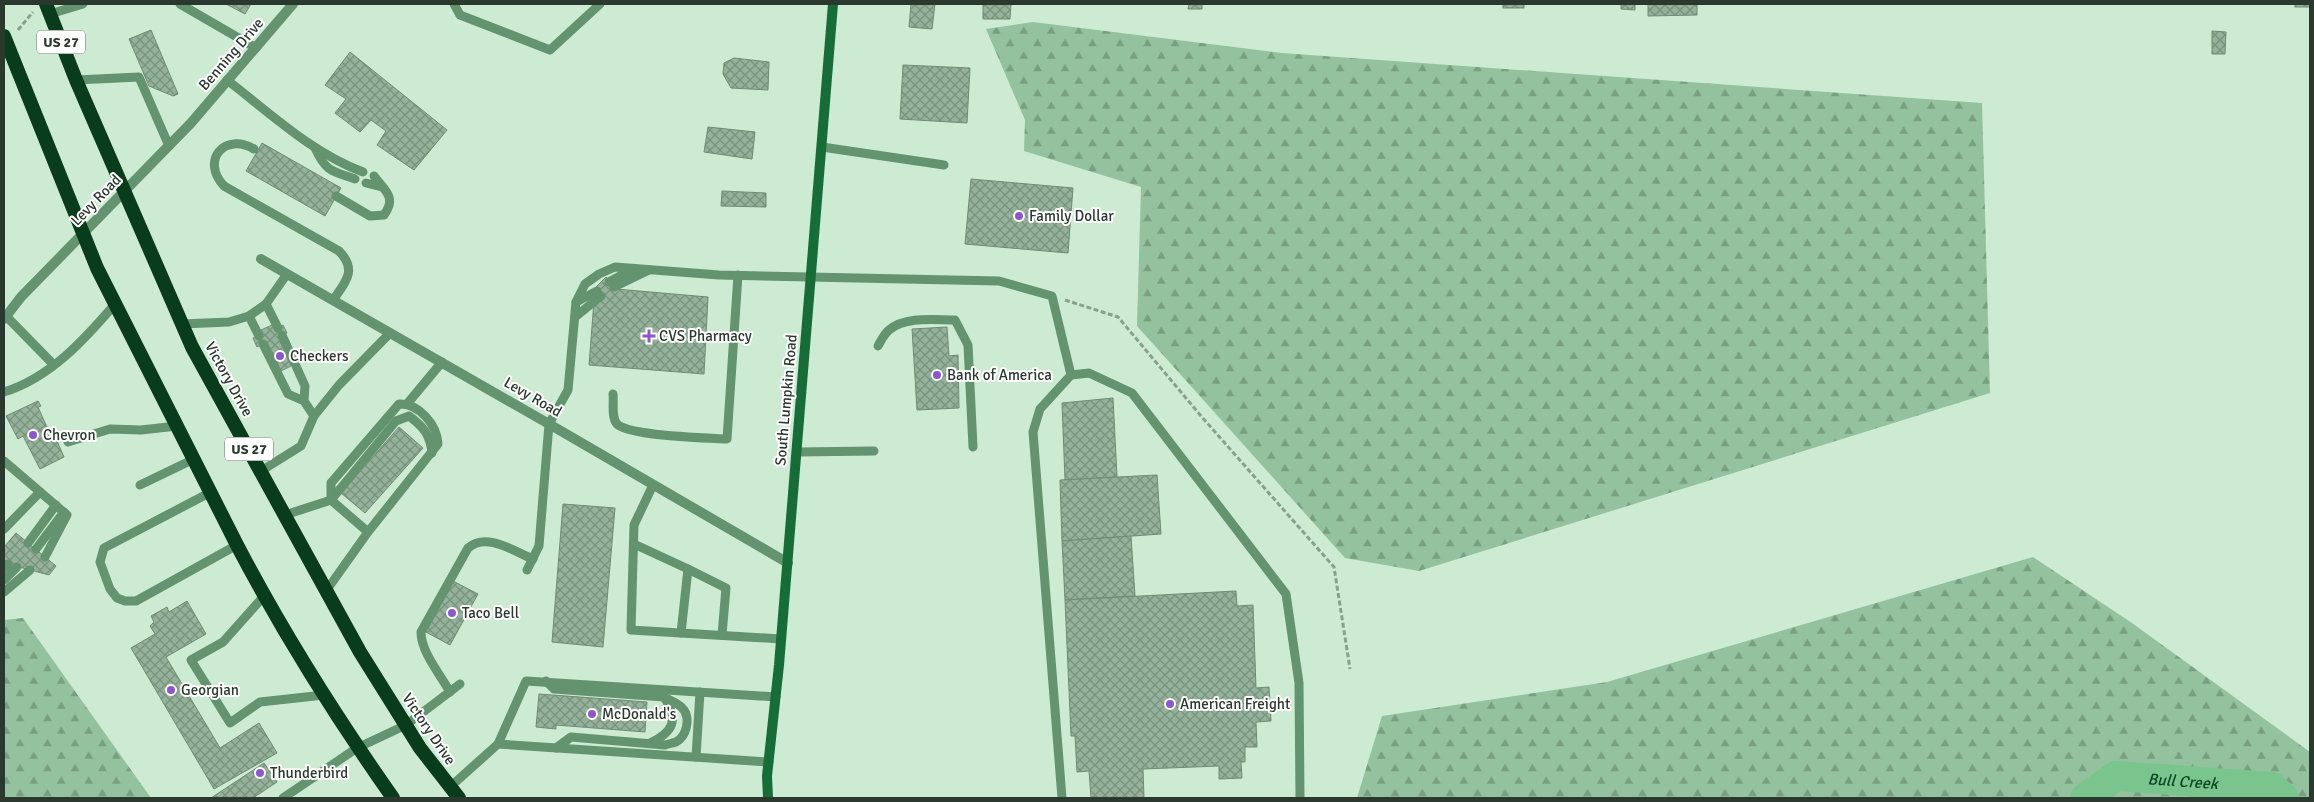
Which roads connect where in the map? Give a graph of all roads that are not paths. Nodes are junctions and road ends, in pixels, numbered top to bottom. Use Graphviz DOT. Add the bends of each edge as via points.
graph roads {
  1 [pos="84,4"];
  2 [pos="180,4"];
  3 [pos="293,4"];
  4 [pos="454,4"];
  5 [pos="600,4"];
  6 [pos="833,4"];
  7 [pos="43,9"];
  8 [pos="10,34"];
  9 [pos="256,48"];
  10 [pos="76,80"];
  11 [pos="227,80"];
  12 [pos="191,123"];
  13 [pos="168,146"];
  14 [pos="822,147"];
  15 [pos="315,148"];
  16 [pos="254,149"];
  17 [pos="944,165"];
  18 [pos="363,172"];
  19 [pos="374,176"];
  20 [pos="355,179"];
  21 [pos="366,183"];
  22 [pos="382,187"];
  23 [pos="124,193"];
  24 [pos="336,196"];
  25 [pos="83,236"];
  26 [pos="261,259"];
  27 [pos="634,268"];
  28 [pos="652,269"];
  29 [pos="287,274"];
  30 [pos="738,275"];
  31 [pos="811,276"];
  32 [pos="333,300"];
  33 [pos="576,302"];
  34 [pos="115,304"];
  35 [pos="266,304"];
  36 [pos="249,316"];
  37 [pos="5,317"];
  38 [pos="575,317"];
  39 [pos="182,324"];
  40 [pos="390,333"];
  41 [pos="878,346"];
  42 [pos="442,362"];
  43 [pos="53,364"];
  44 [pos="1071,375"];
  45 [pos="4,392"];
  46 [pos="614,394"];
  47 [pos="304,401"];
  48 [pos="407,404"];
  49 [pos="314,416"];
  50 [pos="549,424"];
  51 [pos="177,426"];
  52 [pos="68,442"];
  53 [pos="973,447"];
  54 [pos="874,451"];
  55 [pos="797,452"];
  56 [pos="432,453"];
  57 [pos="194,459"];
  58 [pos="4,461"];
  59 [pos="261,471"];
  60 [pos="140,485"];
  61 [pos="653,485"];
  62 [pos="40,492"];
  63 [pos="210,492"];
  64 [pos="331,500"];
  65 [pos="56,506"];
  66 [pos="64,512"];
  67 [pos="285,515"];
  68 [pos="4,530"];
  69 [pos="368,532"];
  70 [pos="28,543"];
  71 [pos="634,544"];
  72 [pos="237,545"];
  73 [pos="36,549"];
  74 [pos="45,557"];
  75 [pos="533,559"];
  76 [pos="788,563"];
  77 [pos="10,566"];
  78 [pos="688,568"];
  79 [pos="30,570"];
  80 [pos="527,570"];
  81 [pos="4,580"];
  82 [pos="326,591"];
  83 [pos="4,592"];
  84 [pos="264,596"];
  85 [pos="682,633"];
  86 [pos="722,635"];
  87 [pos="781,639"];
  88 [pos="546,681"];
  89 [pos="460,684"];
  90 [pos="450,692"];
  91 [pos="700,692"];
  92 [pos="324,695"];
  93 [pos="664,697"];
  94 [pos="776,697"];
  95 [pos="406,725"];
  96 [pos="650,743"];
  97 [pos="498,744"];
  98 [pos="357,748"];
  99 [pos="556,748"];
  100 [pos="696,757"];
  101 [pos="769,762"];
  102 [pos="450,787"];
  103 [pos="283,798"];
  104 [pos="393,798"];
  105 [pos="459,798"];
  106 [pos="768,798"];
  107 [pos="1062,798"];
  108 [pos="1300,798"];
  1 -- 7 [label="lane"];
  2 -- 9 [label="lane"];
  3 -- 9 [label="street, Benning Drive"];
  4 -- 5 [label="lane" via="460,15 550,50"];
  6 -- 14 [label="main road, South Lumpkin Road"];
  7 -- 10 [label="highway, Victory Drive / US 27"];
  8 -- 25 [label="highway"];
  9 -- 11 [label="street, Benning Drive"];
  10 -- 13 [label="lane" via="138,77"];
  10 -- 23 [label="highway, Victory Drive / US 27"];
  11 -- 12 [label="street, Benning Drive"];
  11 -- 15 [label="lane"];
  12 -- 13 [label="street, Levy Road"];
  13 -- 23 [label="street, Levy Road"];
  14 -- 17 [label="lane"];
  14 -- 31 [label="main road, South Lumpkin Road"];
  15 -- 18 [label="lane"];
  15 -- 20 [label="lane" via="322,164"];
  16 -- 32 [label="lane" via="238,143 220,150 214,170 218,179 224,186 345,257 348,273"];
  19 -- 22 [label="lane"];
  21 -- 22 [label="lane"];
  22 -- 24 [label="lane" via="388,193 390,206 377,217"];
  23 -- 25 [label="street, Levy Road"];
  23 -- 39 [label="highway, Victory Drive / US 27"];
  25 -- 34 [label="highway"];
  25 -- 37 [label="street, Levy Road"];
  26 -- 29 [label="street, Levy Road"];
  27 -- 28 [label="lane"];
  27 -- 28 [label="lane" via="611,284"];
  27 -- 33 [label="lane" via="615,267 599,274 585,284"];
  28 -- 30 [label="lane"];
  29 -- 32 [label="street, Levy Road"];
  29 -- 35 [label="lane"];
  30 -- 31 [label="lane"];
  30 -- 46 [label="lane" via="727,439 636,432 617,424"];
  31 -- 44 [label="lane" via="999,281 1052,296"];
  31 -- 55 [label="main road, South Lumpkin Road"];
  32 -- 40 [label="street, Levy Road"];
  33 -- 38 [label="lane"];
  33 -- 38 [label="lane" via="599,293"];
  34 -- 43 [label="lane" via="80,344"];
  34 -- 51 [label="highway"];
  35 -- 36 [label="lane"];
  35 -- 47 [label="lane" via="305,386"];
  36 -- 39 [label="lane" via="229,322"];
  36 -- 47 [label="lane" via="288,394"];
  37 -- 43 [label="lane"];
  38 -- 50 [label="lane" via="568,390"];
  39 -- 59 [label="highway, Victory Drive / US 27" via="192,348"];
  40 -- 42 [label="street, Levy Road"];
  40 -- 49 [label="lane" via="339,384"];
  41 -- 53 [label="lane" via="888,331 906,321 955,320 968,345"];
  42 -- 48 [label="lane"];
  42 -- 50 [label="street, Levy Road"];
  43 -- 45 [label="lane" via="27,382"];
  44 -- 107 [label="lane" via="1040,409 1033,432"];
  44 -- 108 [label="lane" via="1090,373 1132,393 1286,594 1299,683"];
  47 -- 49 [label="lane"];
  48 -- 56 [label="lane" via="429,419 438,437"];
  48 -- 64 [label="lane" via="399,404 331,483"];
  49 -- 59 [label="lane" via="301,446"];
  50 -- 61 [label="street, Levy Road"];
  50 -- 75 [label="lane" via="539,546"];
  51 -- 52 [label="lane" via="110,429"];
  51 -- 57 [label="highway"];
  54 -- 55 [label="lane"];
  55 -- 76 [label="main road, South Lumpkin Road"];
  56 -- 64 [label="lane" via="430,438 421,425 409,416 396,421"];
  56 -- 69 [label="lane"];
  57 -- 60 [label="lane"];
  57 -- 63 [label="highway"];
  58 -- 62 [label="lane"];
  59 -- 67 [label="highway, Victory Drive / US 27"];
  61 -- 71 [label="lane" via="634,525"];
  61 -- 76 [label="street, Levy Road"];
  62 -- 65 [label="lane"];
  62 -- 68 [label="lane"];
  63 -- 72 [label="highway"];
  63 -- 72 [label="lane" via="104,548 100,562 110,589 117,598 136,601"];
  64 -- 67 [label="lane"];
  64 -- 69 [label="lane"];
  65 -- 66 [label="lane"];
  65 -- 70 [label="lane"];
  66 -- 73 [label="lane"];
  66 -- 74 [label="lane" via="68,516"];
  67 -- 82 [label="highway, Victory Drive / US 27"];
  69 -- 82 [label="lane"];
  71 -- 78 [label="lane"];
  71 -- 85 [label="lane" via="631,630"];
  72 -- 84 [label="highway"];
  75 -- 80 [label="lane"];
  75 -- 90 [label="lane" via="489,541 478,542 468,548 421,632 426,651"];
  76 -- 87 [label="main road, South Lumpkin Road"];
  77 -- 81 [label="lane"];
  78 -- 85 [label="lane"];
  78 -- 86 [label="lane" via="726,588"];
  79 -- 83 [label="lane"];
  82 -- 95 [label="highway, Victory Drive / US 27"];
  84 -- 92 [label="highway"];
  84 -- 92 [label="lane" via="223,642 191,660 230,723 260,702"];
  85 -- 86 [label="lane"];
  86 -- 87 [label="lane"];
  87 -- 94 [label="main road, South Lumpkin Road"];
  88 -- 91 [label="lane"];
  88 -- 93 [label="lane" via="554,689"];
  88 -- 97 [label="lane" via="526,681"];
  89 -- 90 [label="lane"];
  90 -- 95 [label="lane"];
  91 -- 94 [label="lane"];
  91 -- 100 [label="lane"];
  92 -- 98 [label="highway"];
  93 -- 96 [label="lane" via="672,714 671,727 665,736"];
  93 -- 96 [label="lane" via="685,712 684,736 665,745"];
  94 -- 101 [label="main road, South Lumpkin Road"];
  95 -- 98 [label="lane"];
  95 -- 102 [label="highway, Victory Drive / US 27"];
  96 -- 99 [label="lane" via="571,737"];
  97 -- 99 [label="lane"];
  97 -- 102 [label="lane"];
  98 -- 103 [label="lane"];
  98 -- 104 [label="highway"];
  99 -- 100 [label="lane"];
  100 -- 101 [label="lane"];
  101 -- 106 [label="main road, South Lumpkin Road"];
  102 -- 105 [label="highway, Victory Drive / US 27"];
}
